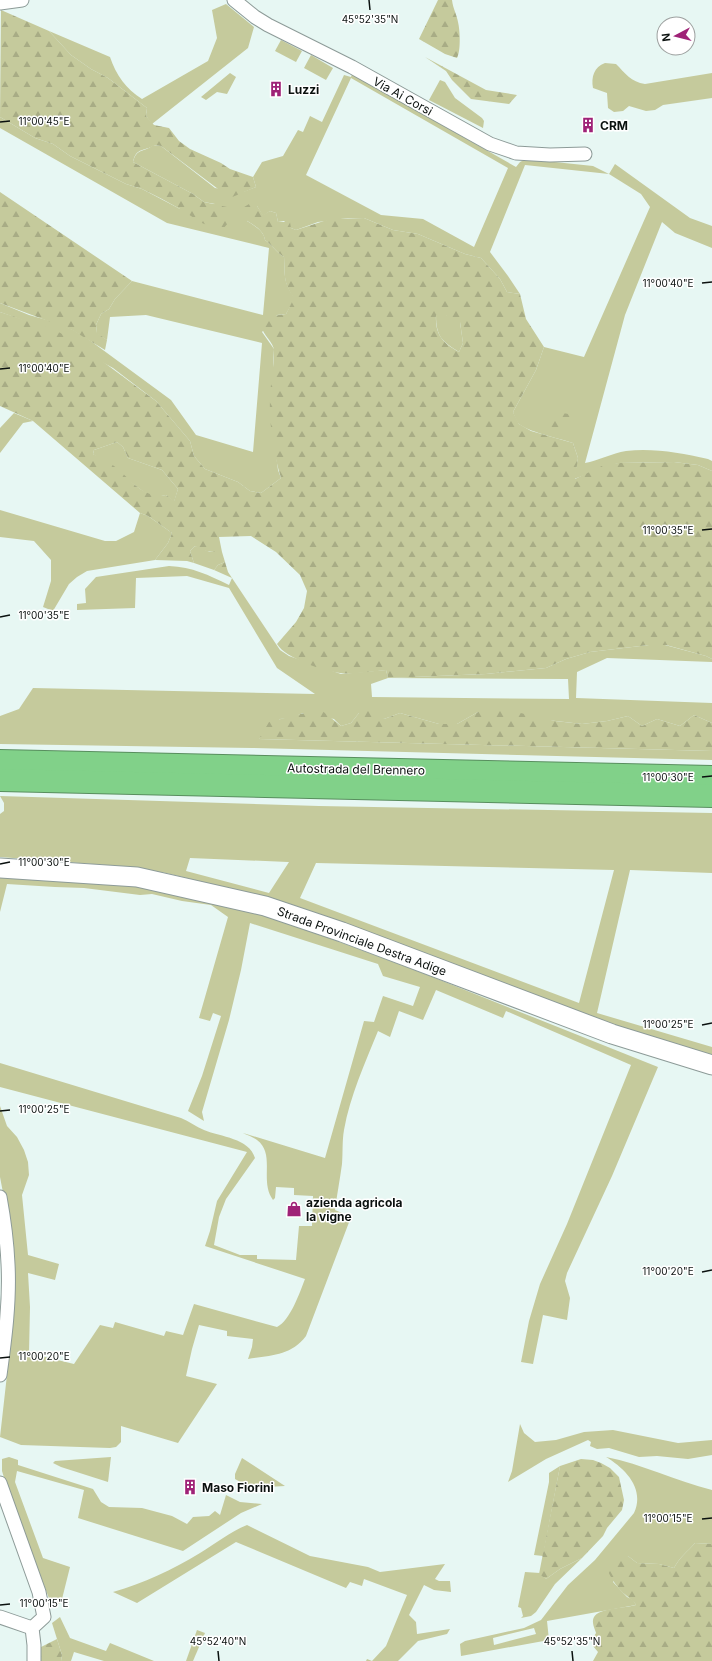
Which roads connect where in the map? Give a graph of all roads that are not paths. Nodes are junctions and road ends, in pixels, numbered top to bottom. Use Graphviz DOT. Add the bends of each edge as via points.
graph roads {
  1 [pos="22,0"];
  2 [pos="234,0"];
  3 [pos="0,3"];
  4 [pos="585,154"];
  5 [pos="0,760"];
  6 [pos="712,777"];
  7 [pos="0,780"];
  8 [pos="712,796"];
  9 [pos="0,868"];
  10 [pos="712,1065"];
  11 [pos="0,1197"];
  12 [pos="0,1375"];
  13 [pos="0,1483"];
  14 [pos="0,1617"];
  15 [pos="32,1628"];
  16 [pos="34,1661"];
  1 -- 3 [label="street"];
  2 -- 4 [label="street, Via Ai Corsi" via="268,25 352,67 490,144 516,153"];
  5 -- 6 [label="highway, Autostrada del Brennero"];
  7 -- 8 [label="highway, Autostrada del Brennero"];
  9 -- 10 [label="main road, Strada Provinciale Destra Adige" via="137,877 265,906 342,932 612,1034"];
  11 -- 12 [label="street" via="8,1266"];
  13 -- 15 [label="street" via="42,1603 44,1617"];
  14 -- 15 [label="street"];
  15 -- 16 [label="street"];
}
